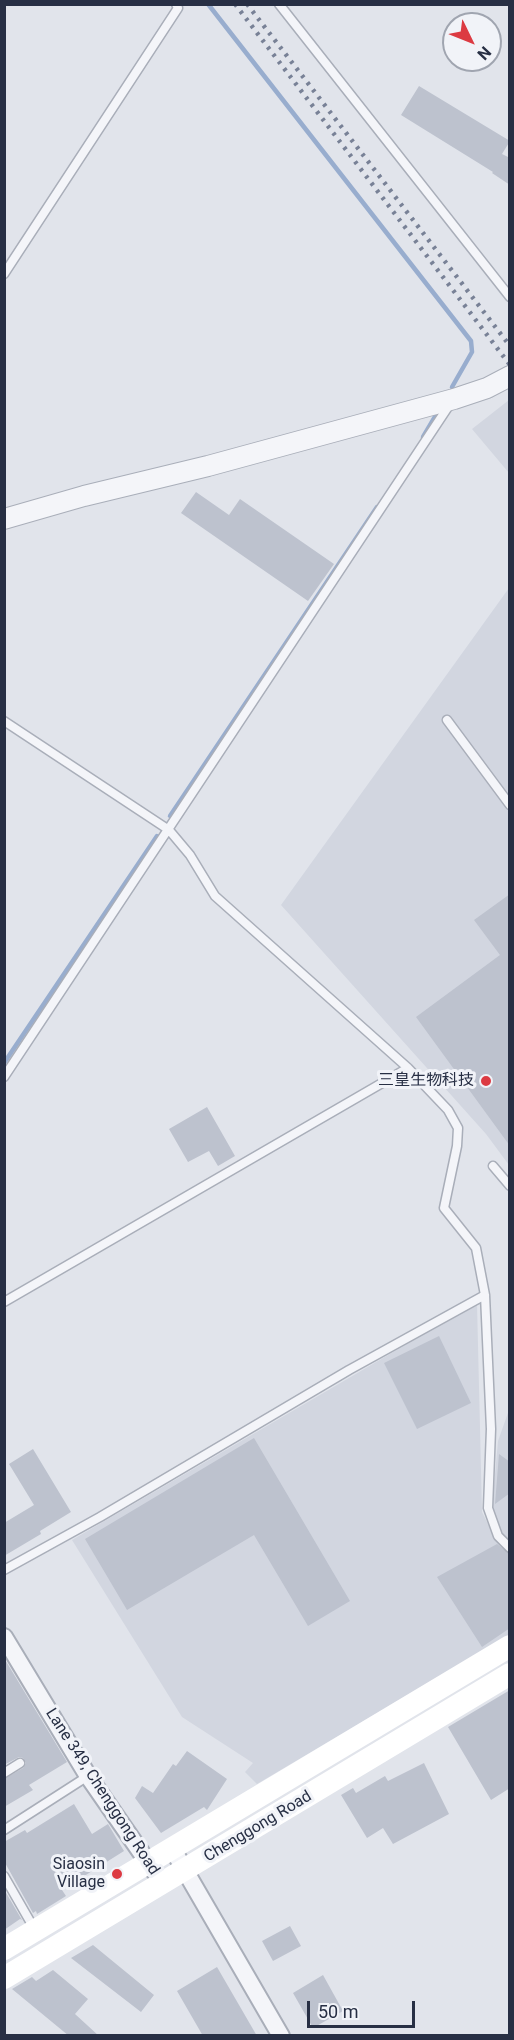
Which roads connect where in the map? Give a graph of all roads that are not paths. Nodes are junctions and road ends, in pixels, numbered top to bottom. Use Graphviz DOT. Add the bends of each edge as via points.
graph roads {
  1 [pos="176,4"];
  2 [pos="279,4"];
  3 [pos="4,274"];
  4 [pos="510,297"];
  5 [pos="510,376"];
  6 [pos="453,399"];
  7 [pos="5,521"];
  8 [pos="447,720"];
  9 [pos="4,722"];
  10 [pos="510,805"];
  11 [pos="169,830"];
  12 [pos="408,1068"];
  13 [pos="4,1077"];
  14 [pos="493,1166"];
  15 [pos="510,1186"];
  16 [pos="485,1295"];
  17 [pos="4,1302"];
  18 [pos="510,1548"];
  19 [pos="4,1570"];
  20 [pos="4,1637"];
  21 [pos="510,1646"];
  22 [pos="510,1674"];
  23 [pos="20,1763"];
  24 [pos="4,1773"];
  25 [pos="88,1776"];
  26 [pos="4,1830"];
  27 [pos="172,1848"];
  28 [pos="149,1862"];
  29 [pos="186,1871"];
  30 [pos="4,1876"];
  31 [pos="162,1885"];
  32 [pos="35,1930"];
  33 [pos="4,1949"];
  34 [pos="4,1978"];
  35 [pos="281,2036"];
  1 -- 3 [label="lane" via="178,8"];
  2 -- 4 [label="lane"];
  5 -- 6 [label="street"];
  6 -- 7 [label="street" via="84,496"];
  6 -- 11 [label="lane"];
  8 -- 10 [label="lane"];
  9 -- 11 [label="lane"];
  11 -- 12 [label="lane" via="216,896"];
  11 -- 13 [label="lane"];
  12 -- 16 [label="lane" via="448,1110 458,1128 444,1208 476,1248"];
  12 -- 17 [label="lane"];
  14 -- 15 [label="lane"];
  16 -- 18 [label="lane" via="491,1429 488,1508 498,1536"];
  16 -- 19 [label="lane"];
  20 -- 25 [label="street, Lane 349, Chenggong Road"];
  21 -- 27 [label="main road, Chenggong Road"];
  22 -- 29 [label="main road, Chenggong Road"];
  23 -- 24 [label="lane"];
  25 -- 26 [label="lane"];
  25 -- 28 [label="street, Lane 349, Chenggong Road"];
  27 -- 28 [label="main road, Chenggong Road"];
  27 -- 29 [label="street"];
  28 -- 31 [label="street, Lane 349, Chenggong Road"];
  28 -- 32 [label="main road, Chenggong Road"];
  29 -- 31 [label="main road, Chenggong Road"];
  29 -- 35 [label="street"];
  30 -- 32 [label="lane"];
  31 -- 34 [label="main road, Chenggong Road"];
  32 -- 33 [label="main road, Chenggong Road"];
}
